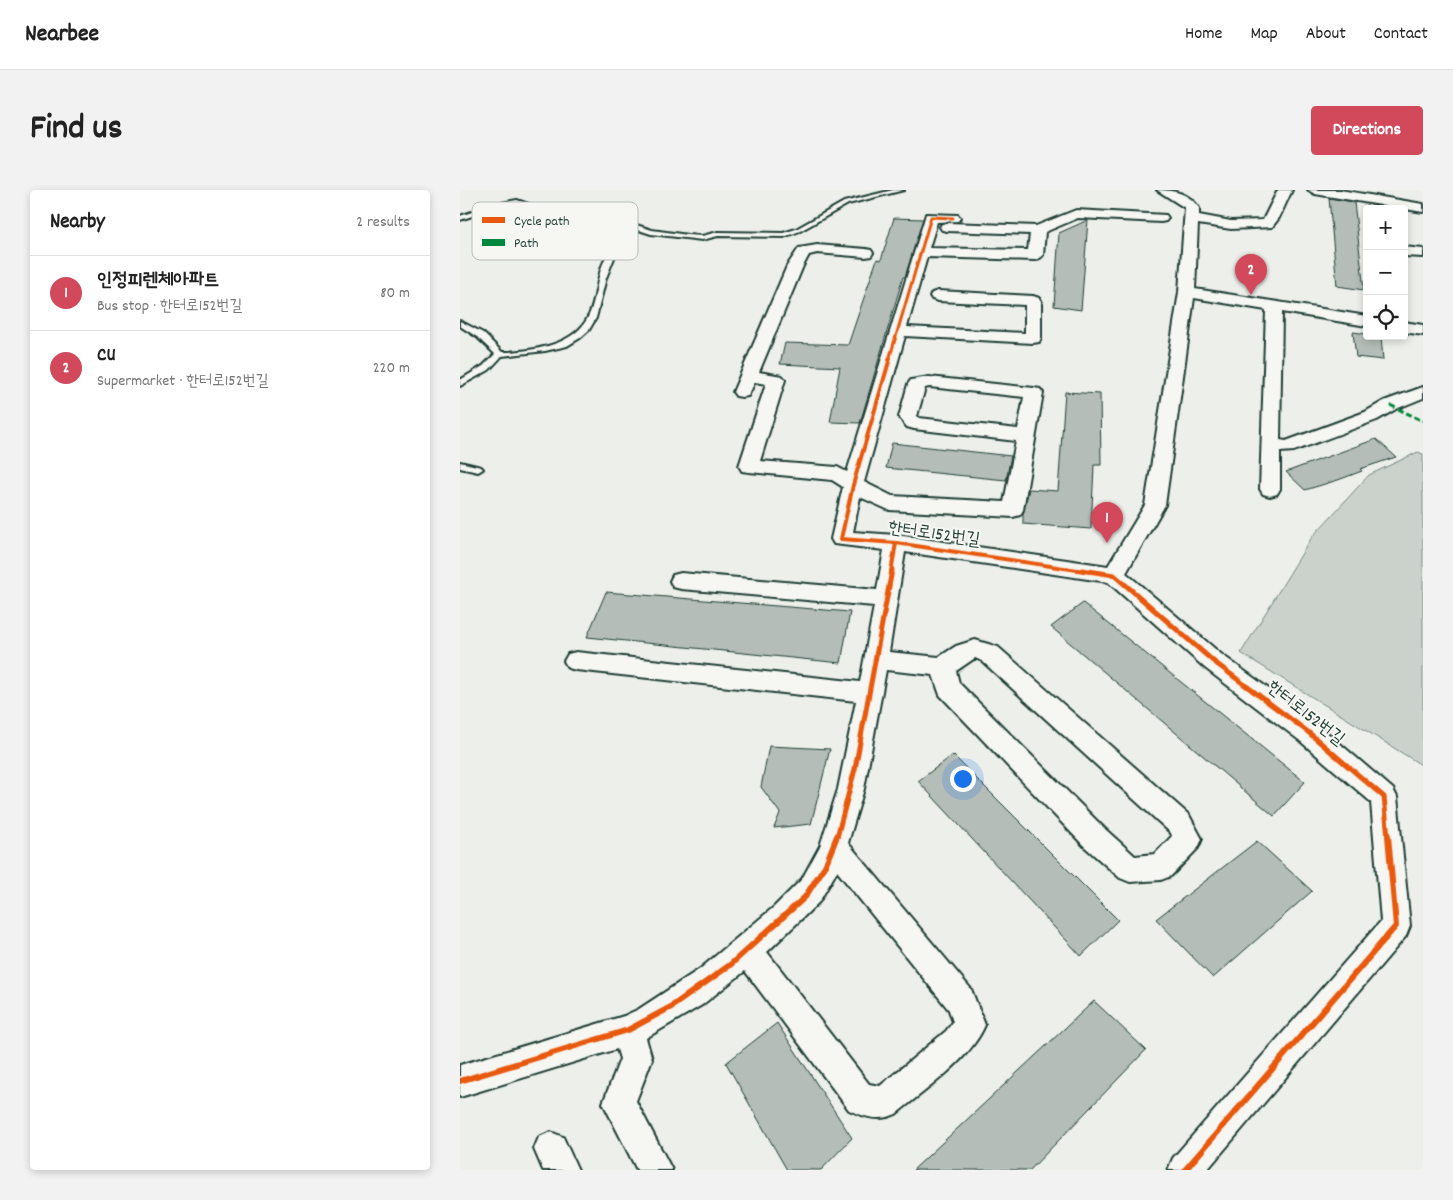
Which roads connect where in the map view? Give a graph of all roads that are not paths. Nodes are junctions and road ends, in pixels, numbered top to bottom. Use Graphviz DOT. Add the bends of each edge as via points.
graph roads {
  1 [pos="901,190"];
  2 [pos="1164,190"];
  3 [pos="1285,190"];
  4 [pos="1315,190"];
  5 [pos="1370,204"];
  6 [pos="1423,208"];
  7 [pos="472,214"];
  8 [pos="460,218"];
  9 [pos="1161,218"];
  10 [pos="1191,218"];
  11 [pos="638,228"];
  12 [pos="1038,230"];
  13 [pos="1408,251"];
  14 [pos="921,252"];
  15 [pos="866,253"];
  16 [pos="1423,253"];
  17 [pos="609,260"];
  18 [pos="1187,292"];
  19 [pos="938,296"];
  20 [pos="1274,306"];
  21 [pos="1363,320"];
  22 [pos="460,323"];
  23 [pos="1408,328"];
  24 [pos="1423,330"];
  25 [pos="898,331"];
  26 [pos="500,354"];
  27 [pos="460,383"];
  28 [pos="1423,392"];
  29 [pos="1026,436"];
  30 [pos="1272,445"];
  31 [pos="460,465"];
  32 [pos="478,469"];
  33 [pos="852,485"];
  34 [pos="1270,489"];
  35 [pos="896,543"];
  36 [pos="1114,575"];
  37 [pos="680,580"];
  38 [pos="887,599"];
  39 [pos="876,660"];
  40 [pos="576,661"];
  41 [pos="943,667"];
  42 [pos="870,694"];
  43 [pos="835,848"];
  44 [pos="747,950"];
  45 [pos="628,1030"];
  46 [pos="460,1081"];
  47 [pos="655,1170"];
  48 [pos="1185,1170"];
  1 -- 11 [label="lane" via="846,203 784,235 718,234 702,238"];
  2 -- 10 [label="street" via="1188,203 1192,208"];
  3 -- 10 [label="street" via="1267,224 1231,224"];
  4 -- 5 [label="street"];
  5 -- 6 [label="street"];
  7 -- 8 [label="lane"];
  9 -- 12 [label="street" via="1076,214"];
  10 -- 18 [label="street"];
  12 -- 14 [label="street" via="1035,255"];
  12 -- 14 [label="street" via="950,222 931,217"];
  13 -- 16 [label="street"];
  14 -- 25 [label="street"];
  15 -- 33 [label="street" via="804,251 746,384 776,380 749,466 837,474"];
  17 -- 26 [label="lane" via="592,323 578,336 561,346 530,353"];
  18 -- 20 [label="street"];
  18 -- 36 [label="street" via="1156,505"];
  19 -- 25 [label="street" via="1033,301 1033,338"];
  20 -- 21 [label="street"];
  20 -- 30 [label="street"];
  22 -- 26 [label="lane" via="480,335"];
  23 -- 24 [label="street"];
  25 -- 33 [label="street"];
  26 -- 27 [label="lane" via="486,368"];
  28 -- 30 [label="street" via="1371,416 1286,447"];
  29 -- 29 [label="street" via="1034,394 929,382 917,384 908,417 914,423"];
  29 -- 33 [label="street" via="1013,510 889,503"];
  30 -- 34 [label="street"];
  31 -- 32 [label="lane"];
  33 -- 35 [label="street, 한터로152번길" via="841,539"];
  35 -- 36 [label="street, 한터로152번길"];
  35 -- 38 [label="street"];
  36 -- 48 [label="street, 한터로152번길" via="1213,661 1308,732 1384,797 1396,926"];
  37 -- 38 [label="street"];
  38 -- 39 [label="street"];
  39 -- 41 [label="street"];
  39 -- 42 [label="street"];
  40 -- 42 [label="street"];
  41 -- 41 [label="street" via="975,649 990,654 1180,824 1188,839 1161,867 1130,869 1095,838 948,688"];
  42 -- 43 [label="street" via="850,797"];
  43 -- 44 [label="street" via="814,886"];
  43 -- 44 [label="street" via="960,1000 970,1025 957,1042 885,1103 860,1099"];
  44 -- 45 [label="street" via="675,1004"];
  45 -- 46 [label="street"];
  45 -- 47 [label="street" via="636,1058 620,1103"];
}
